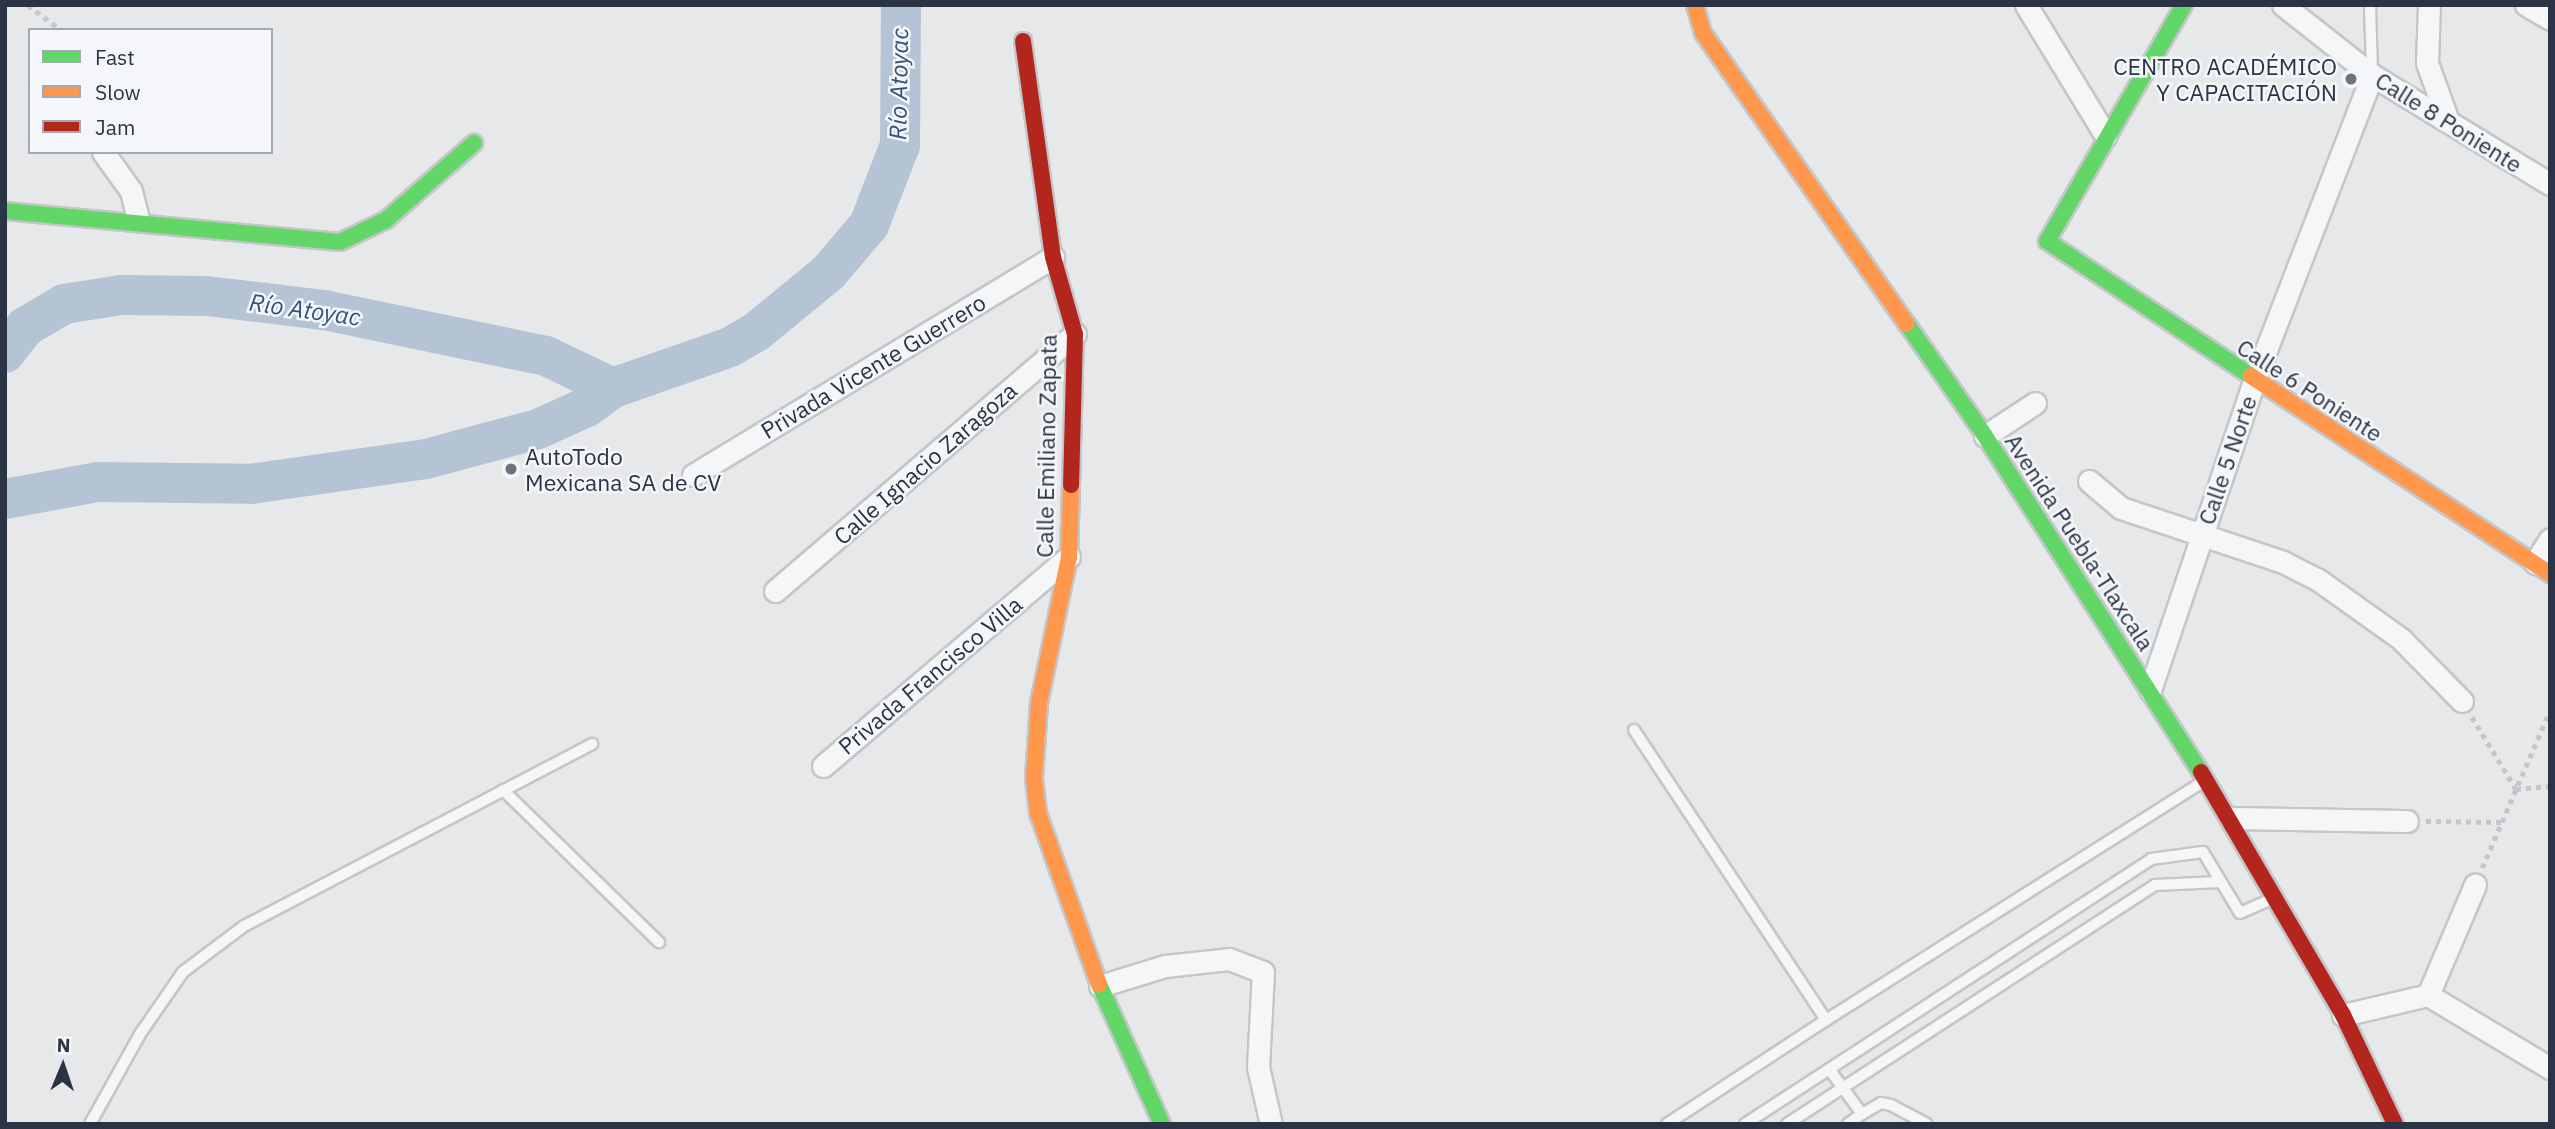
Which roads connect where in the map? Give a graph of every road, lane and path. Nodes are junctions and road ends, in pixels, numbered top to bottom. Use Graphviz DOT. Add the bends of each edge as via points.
graph roads {
  1 [pos="28,5"];
  2 [pos="1695,5"];
  3 [pos="2026,5"];
  4 [pos="2162,5"];
  5 [pos="2184,5"];
  6 [pos="2283,5"];
  7 [pos="2370,5"];
  8 [pos="2429,5"];
  9 [pos="2526,5"];
  10 [pos="2550,19"];
  11 [pos="2172,25"];
  12 [pos="58,28"];
  13 [pos="1023,41"];
  14 [pos="2372,75"];
  15 [pos="2448,121"];
  16 [pos="2106,136"];
  17 [pos="474,143"];
  18 [pos="105,154"];
  19 [pos="2550,184"];
  20 [pos="5,211"];
  21 [pos="138,220"];
  22 [pos="1054,257"];
  23 [pos="1075,334"];
  24 [pos="2254,381"];
  25 [pos="2035,403"];
  26 [pos="1985,436"];
  27 [pos="693,475"];
  28 [pos="2090,481"];
  29 [pos="2201,537"];
  30 [pos="2550,539"];
  31 [pos="1069,557"];
  32 [pos="2542,568"];
  33 [pos="775,591"];
  34 [pos="2150,690"];
  35 [pos="2462,701"];
  36 [pos="2550,710"];
  37 [pos="1634,730"];
  38 [pos="592,744"];
  39 [pos="823,766"];
  40 [pos="2206,779"];
  41 [pos="2550,786"];
  42 [pos="2516,789"];
  43 [pos="503,790"];
  44 [pos="2231,818"];
  45 [pos="2407,821"];
  46 [pos="2502,822"];
  47 [pos="2220,882"];
  48 [pos="2475,885"];
  49 [pos="2276,897"];
  50 [pos="2066,915"];
  51 [pos="2077,933"];
  52 [pos="659,942"];
  53 [pos="1100,986"];
  54 [pos="2428,995"];
  55 [pos="2343,1015"];
  56 [pos="1826,1020"];
  57 [pos="2550,1068"];
  58 [pos="1829,1069"];
  59 [pos="1842,1087"];
  60 [pos="1862,1114"];
  61 [pos="1924,1123"];
  62 [pos="90,1124"];
  63 [pos="1162,1124"];
  64 [pos="1270,1124"];
  65 [pos="1667,1124"];
  66 [pos="1745,1124"];
  67 [pos="1787,1124"];
  68 [pos="1848,1124"];
  69 [pos="2395,1124"];
  1 -- 12 [label="path"];
  2 -- 26 [label="street, Avenida Puebla-Tlaxcala" via="1703,33"];
  3 -- 16 [label="street"];
  4 -- 11 [label="street"];
  5 -- 11 [label="street"];
  6 -- 14 [label="street, Calle 8 Poniente"];
  7 -- 14 [label="lane"];
  8 -- 15 [label="street" via="2427,63"];
  9 -- 10 [label="street"];
  11 -- 16 [label="street"];
  13 -- 22 [label="street, Calle Emiliano Zapata"];
  14 -- 15 [label="street, Calle 8 Poniente"];
  14 -- 24 [label="street, Calle 5 Norte"];
  15 -- 19 [label="street, Calle 8 Poniente"];
  16 -- 24 [label="street, Calle 6 Poniente" via="2047,241"];
  17 -- 21 [label="street" via="386,220 340,242"];
  18 -- 21 [label="street" via="131,191"];
  20 -- 21 [label="street"];
  22 -- 23 [label="street, Calle Emiliano Zapata"];
  22 -- 27 [label="street, Privada Vicente Guerrero"];
  23 -- 31 [label="street, Calle Emiliano Zapata"];
  23 -- 33 [label="street, Calle Ignacio Zaragoza"];
  24 -- 29 [label="street, Calle 5 Norte"];
  24 -- 32 [label="street, Calle 6 Poniente"];
  25 -- 26 [label="street"];
  26 -- 34 [label="street, Avenida Puebla-Tlaxcala"];
  28 -- 29 [label="street" via="2121,508"];
  29 -- 34 [label="street, Calle 5 Norte"];
  29 -- 35 [label="street" via="2283,562 2349,598 2401,639"];
  30 -- 32 [label="street"];
  31 -- 39 [label="street, Privada Francisco Villa"];
  31 -- 53 [label="street, Calle Emiliano Zapata" via="1039,703 1034,779 1038,814"];
  34 -- 40 [label="street, Avenida Puebla-Tlaxcala"];
  35 -- 42 [label="path"];
  36 -- 42 [label="path"];
  37 -- 56 [label="lane"];
  38 -- 43 [label="lane"];
  40 -- 44 [label="street, Avenida Puebla-Tlaxcala"];
  40 -- 56 [label="lane"];
  41 -- 42 [label="path"];
  42 -- 46 [label="path"];
  43 -- 52 [label="lane"];
  43 -- 62 [label="lane" via="244,926 183,972 140,1034"];
  44 -- 45 [label="street"];
  44 -- 49 [label="street, Avenida Puebla-Tlaxcala"];
  45 -- 46 [label="path"];
  46 -- 48 [label="path"];
  47 -- 49 [label="lane" via="2240,913"];
  47 -- 50 [label="lane" via="2203,852 2151,859"];
  47 -- 51 [label="lane" via="2155,885"];
  48 -- 54 [label="street"];
  49 -- 55 [label="street, Avenida Puebla-Tlaxcala"];
  50 -- 51 [label="lane"];
  50 -- 58 [label="lane"];
  51 -- 59 [label="lane"];
  53 -- 63 [label="street, Calle Emiliano Zapata"];
  53 -- 64 [label="street" via="1165,966 1229,959 1263,972 1258,1067"];
  54 -- 55 [label="street"];
  54 -- 57 [label="street"];
  55 -- 69 [label="street, Avenida Puebla-Tlaxcala"];
  56 -- 65 [label="lane"];
  58 -- 59 [label="lane"];
  58 -- 66 [label="lane"];
  59 -- 60 [label="lane"];
  59 -- 67 [label="lane"];
  60 -- 61 [label="lane" via="1881,1103"];
  60 -- 68 [label="lane"];
}
